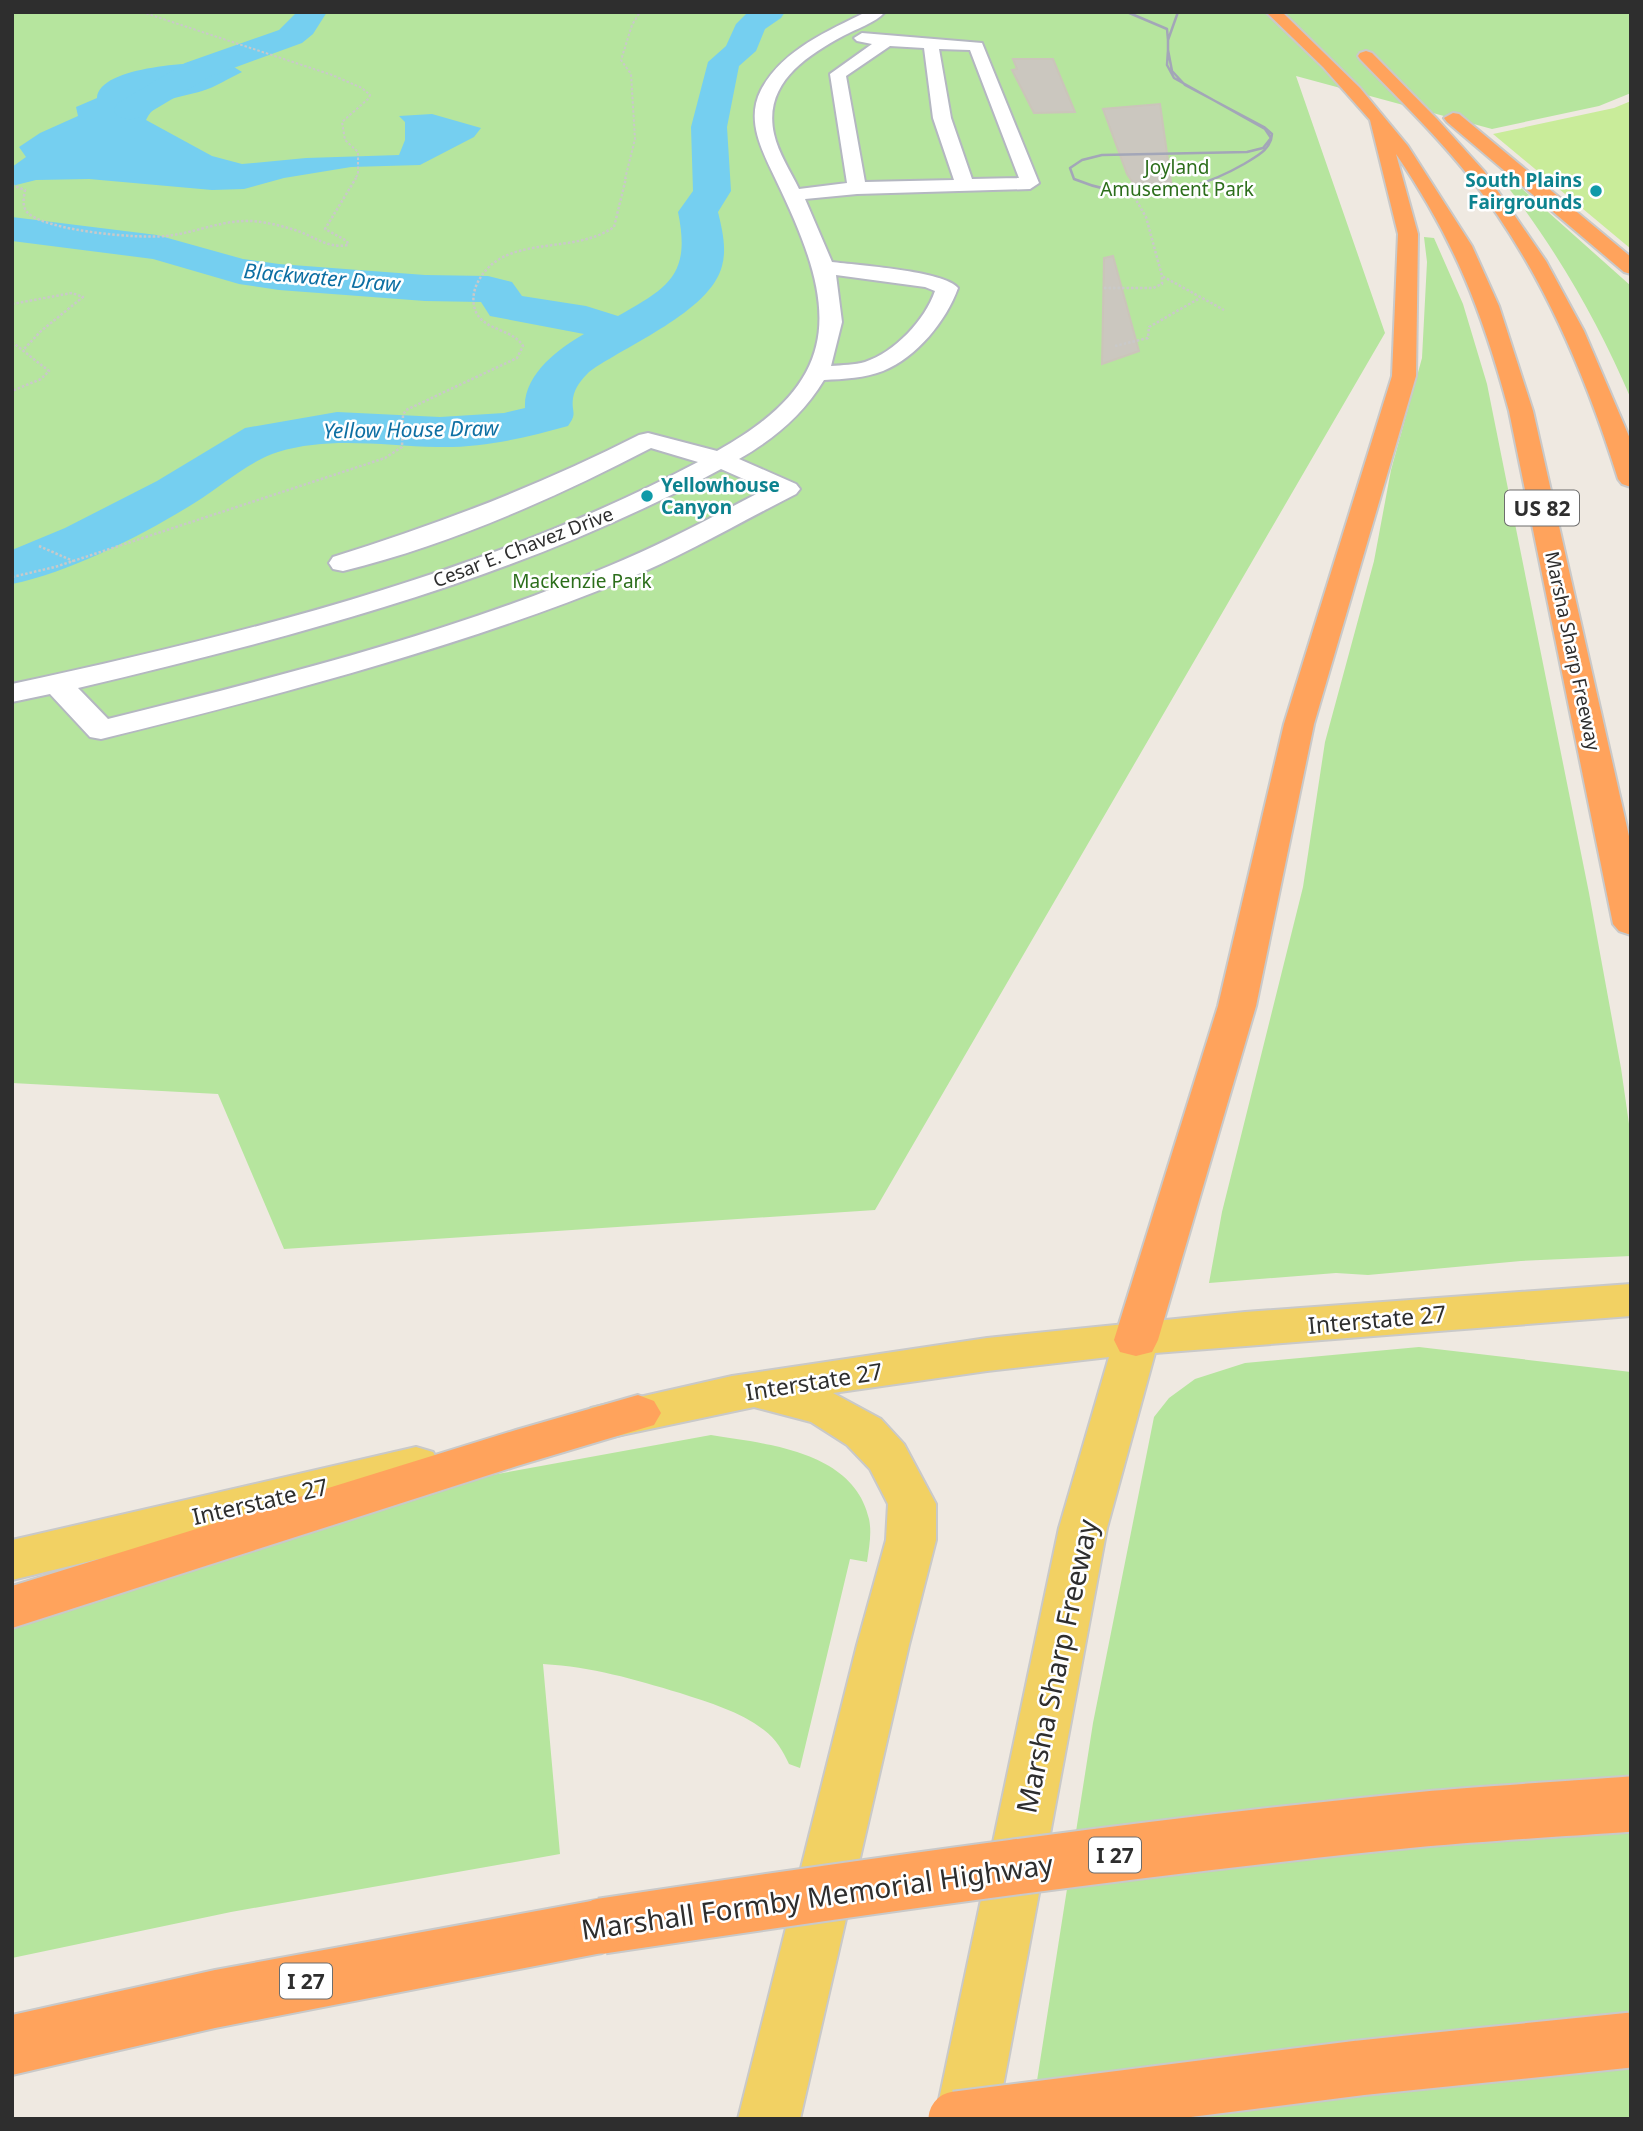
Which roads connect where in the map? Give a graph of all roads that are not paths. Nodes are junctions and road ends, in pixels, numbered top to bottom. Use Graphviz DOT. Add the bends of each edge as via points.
graph roads {
  1 [pos="878,12"];
  2 [pos="1273,12"];
  3 [pos="836,34"];
  4 [pos="887,41"];
  5 [pos="931,45"];
  6 [pos="1378,121"];
  7 [pos="965,185"];
  8 [pos="857,188"];
  9 [pos="793,195"];
  10 [pos="822,267"];
  11 [pos="1631,268"];
  12 [pos="816,374"];
  13 [pos="720,460"];
  14 [pos="1631,479"];
  15 [pos="342,563"];
  16 [pos="58,684"];
  17 [pos="12,693"];
  18 [pos="1631,924"];
  19 [pos="1631,1300"];
  20 [pos="1136,1340"];
  21 [pos="749,1390"];
  22 [pos="638,1413"];
  23 [pos="12,1560"];
  24 [pos="12,1607"];
  25 [pos="1631,1804"];
  26 [pos="1631,2040"];
  27 [pos="12,2045"];
  28 [pos="769,2119"];
  29 [pos="956,2119"];
  30 [pos="966,2119"];
  1 -- 3 [label="street, Cesar E. Chavez Drive"];
  2 -- 6 [label="highway, US 82" via="1346,79"];
  3 -- 4 [label="street"];
  3 -- 9 [label="street, Cesar E. Chavez Drive" via="792,61 764,99 765,136"];
  4 -- 5 [label="street"];
  4 -- 8 [label="street" via="838,74"];
  5 -- 7 [label="street" via="942,118"];
  5 -- 7 [label="street" via="976,46 1030,183"];
  6 -- 18 [label="highway, Marsha Sharp Freeway / US 82" via="1422,176 1463,248 1497,329 1521,411"];
  6 -- 20 [label="highway" via="1408,234 1404,376 1299,724 1237,1006"];
  7 -- 8 [label="street"];
  8 -- 9 [label="street"];
  9 -- 10 [label="street, Cesar E. Chavez Drive"];
  10 -- 12 [label="street, Cesar E. Chavez Drive" via="831,326"];
  10 -- 12 [label="street" via="929,281 947,288 926,325 903,350 874,366"];
  11 -- 14 [label="highway" via="1431,100 1361,53 1444,135 1491,192 1539,264 1611,415"];
  12 -- 13 [label="street, Cesar E. Chavez Drive" via="781,419"];
  13 -- 15 [label="street" via="648,440 532,497"];
  13 -- 16 [label="street, Cesar E. Chavez Drive" via="617,512 417,587 276,630"];
  13 -- 16 [label="street" via="787,489 617,573 415,647 279,687 101,730"];
  16 -- 17 [label="street, Cesar E. Chavez Drive"];
  19 -- 20 [label="main road, Interstate 27"];
  20 -- 21 [label="main road, Interstate 27" via="980,1356"];
  20 -- 30 [label="main road, Marsha Sharp Freeway" via="1083,1528"];
  21 -- 22 [label="main road, Interstate 27"];
  21 -- 28 [label="main road" via="825,1408 864,1432 887,1457 912,1504 911,1540"];
  22 -- 23 [label="main road, Interstate 27"];
  22 -- 24 [label="highway"];
  25 -- 27 [label="highway, Marshall Formby Memorial Highway / I 27, bridge" via="1401,1822 830,1891 602,1926 215,1999"];
  26 -- 29 [label="highway, bridge" via="1359,2068"];
}
